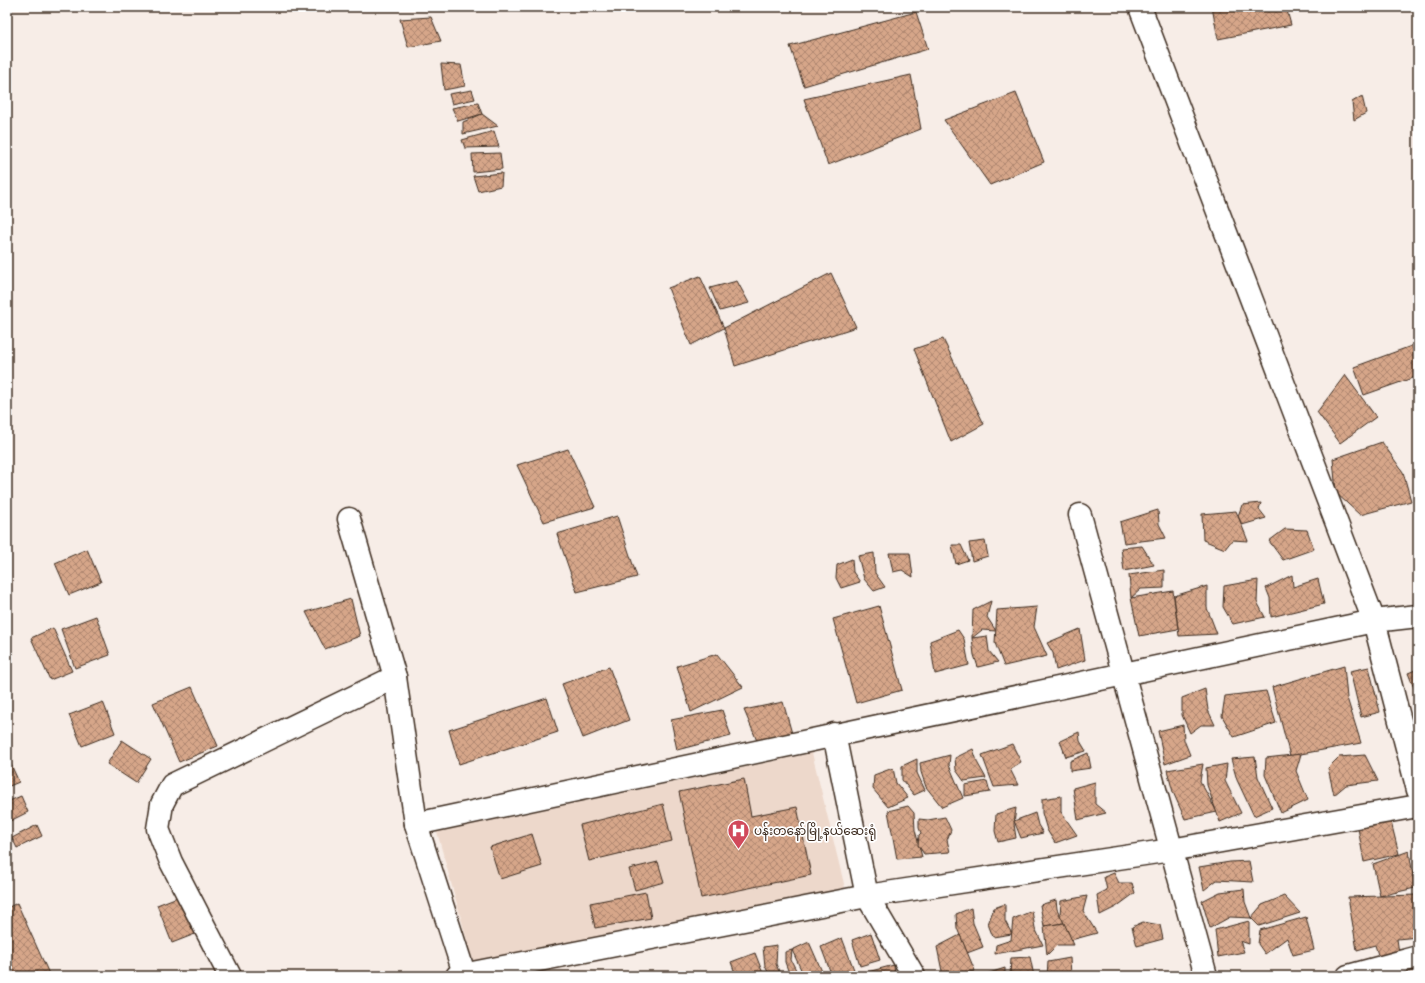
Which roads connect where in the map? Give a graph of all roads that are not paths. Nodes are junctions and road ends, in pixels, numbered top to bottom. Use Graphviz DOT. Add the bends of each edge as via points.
graph roads {
  1 [pos="1140,7"];
  2 [pos="1080,515"];
  3 [pos="349,519"];
  4 [pos="1418,616"];
  5 [pos="1374,621"];
  6 [pos="1123,674"];
  7 [pos="395,677"];
  8 [pos="834,734"];
  9 [pos="1418,790"];
  10 [pos="1418,806"];
  11 [pos="416,824"];
  12 [pos="1171,850"];
  13 [pos="867,896"];
  14 [pos="1418,956"];
  15 [pos="230,976"];
  16 [pos="462,976"];
  17 [pos="914,976"];
  18 [pos="1206,976"];
  19 [pos="1348,976"];
  1 -- 5 [label="street"];
  2 -- 6 [label="street"];
  3 -- 7 [label="street"];
  4 -- 5 [label="street"];
  5 -- 6 [label="street"];
  5 -- 9 [label="street"];
  6 -- 8 [label="street"];
  6 -- 12 [label="street"];
  7 -- 11 [label="street"];
  7 -- 15 [label="street" via="172,785 162,804 158,829 171,862"];
  8 -- 11 [label="street"];
  8 -- 13 [label="street"];
  10 -- 12 [label="street"];
  11 -- 16 [label="street"];
  12 -- 13 [label="street"];
  12 -- 18 [label="street"];
  13 -- 16 [label="street"];
  13 -- 17 [label="street"];
  14 -- 19 [label="street"];
}
